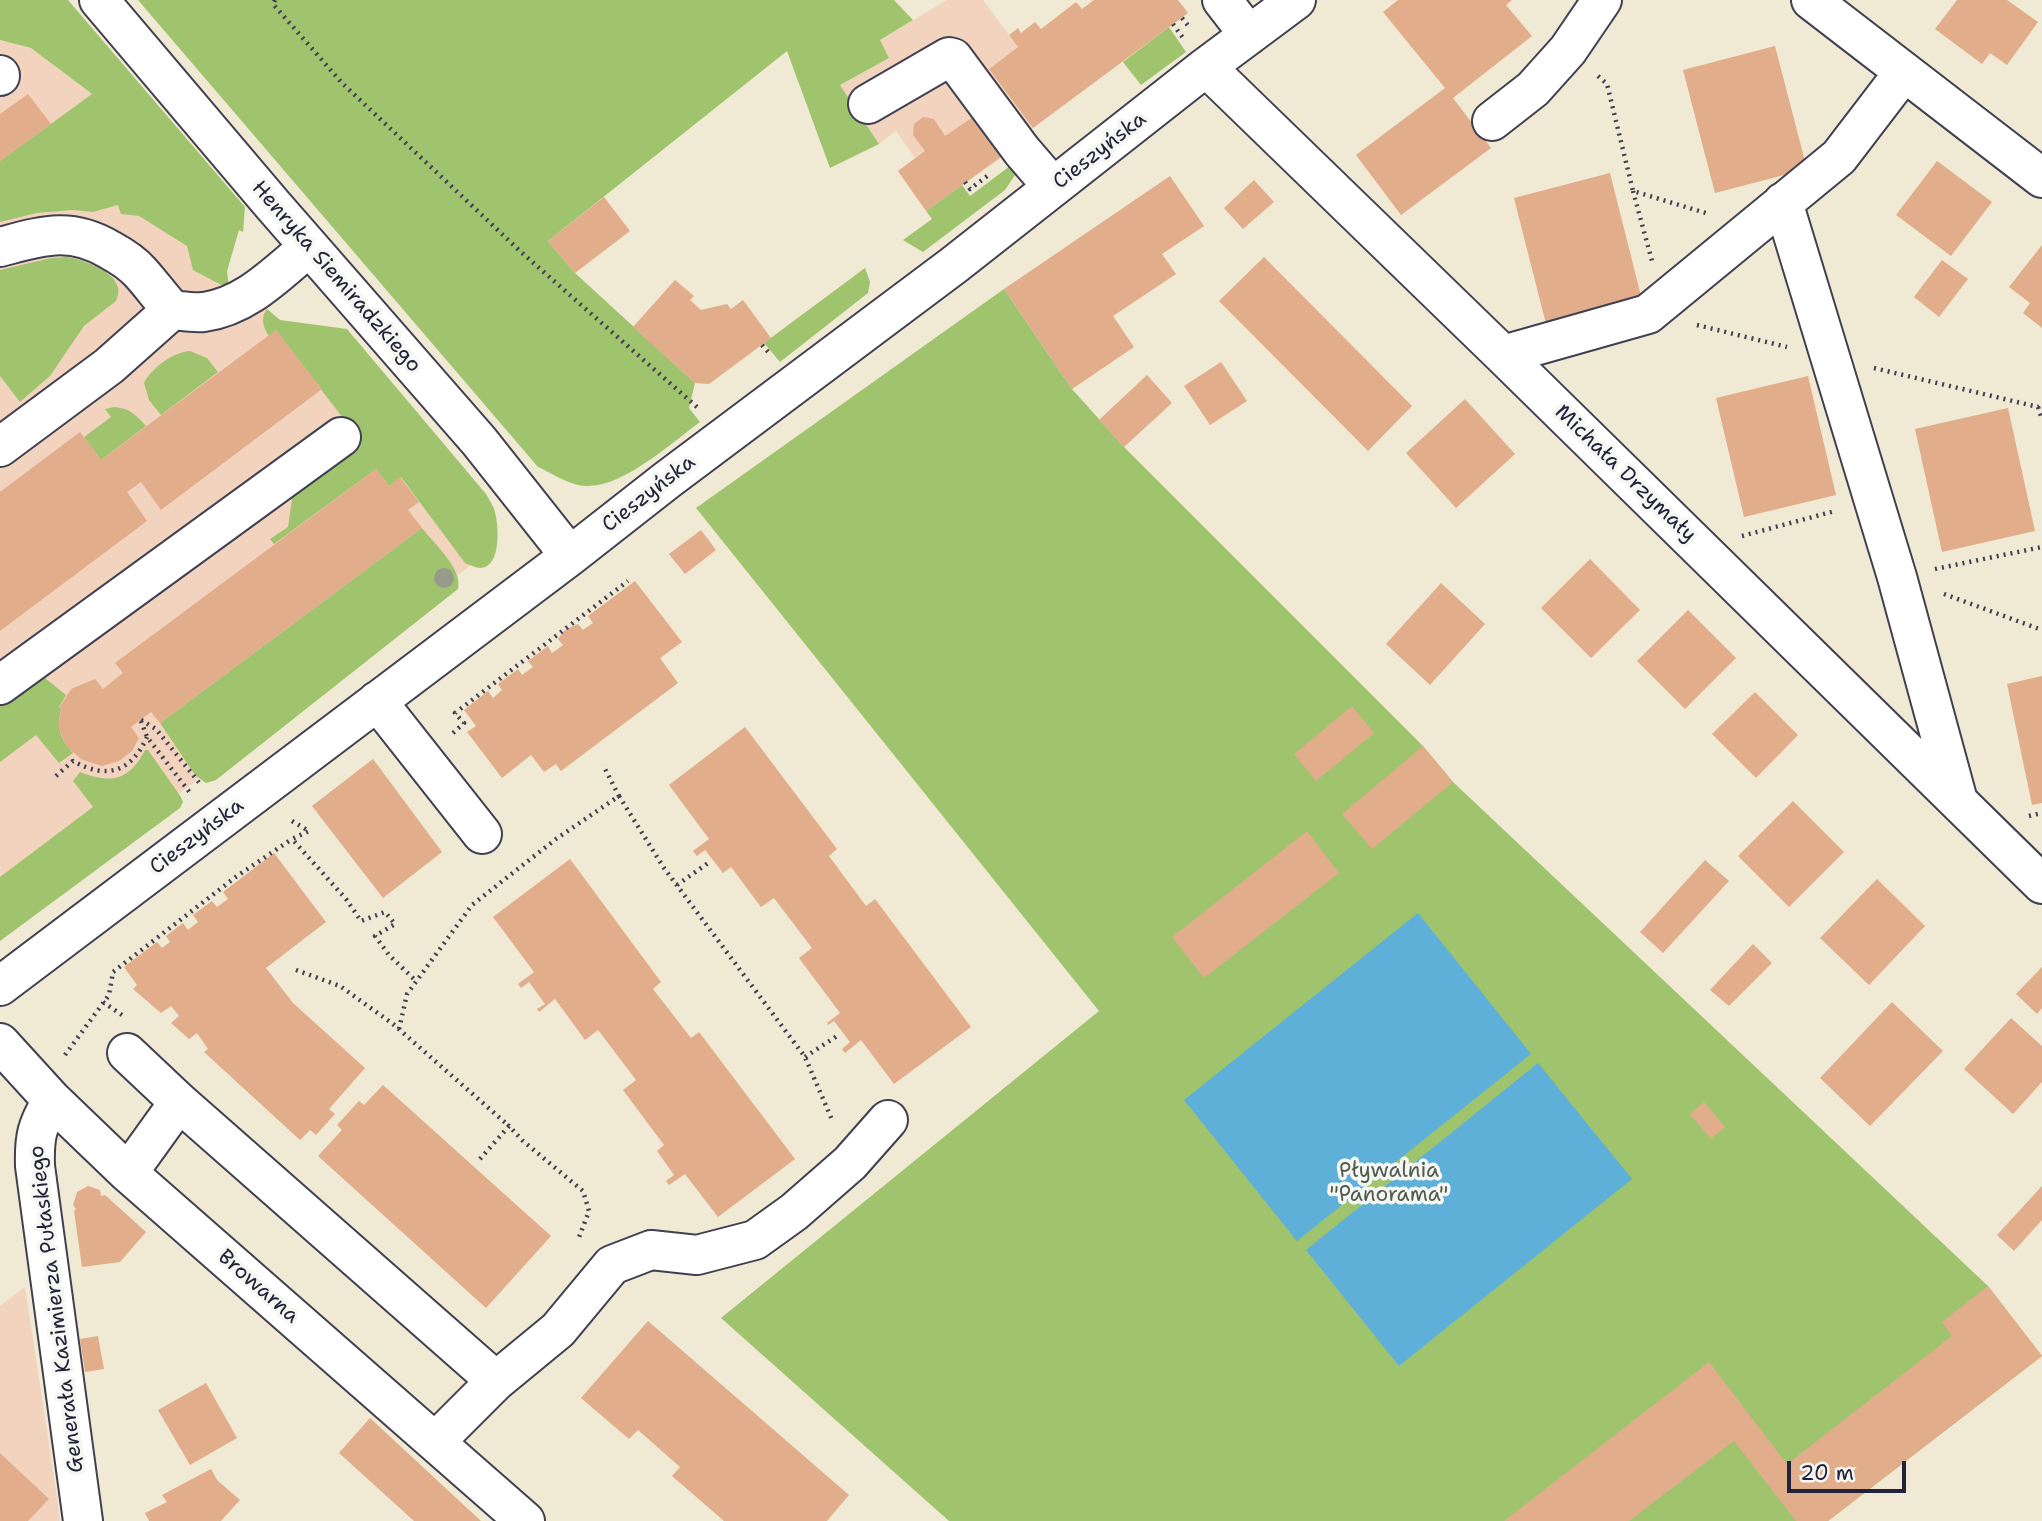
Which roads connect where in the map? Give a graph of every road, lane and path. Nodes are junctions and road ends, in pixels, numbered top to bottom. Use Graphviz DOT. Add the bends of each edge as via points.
graph roads {
  1 [pos="99,0"];
  2 [pos="1222,0"];
  3 [pos="1296,0"];
  4 [pos="1602,0"];
  5 [pos="1811,0"];
  6 [pos="272,1"];
  7 [pos="1248,35"];
  8 [pos="1568,50"];
  9 [pos="1206,67"];
  10 [pos="1904,72"];
  11 [pos="868,104"];
  12 [pos="1492,121"];
  13 [pos="2042,178"];
  14 [pos="1053,187"];
  15 [pos="1633,191"];
  16 [pos="1783,202"];
  17 [pos="1753,227"];
  18 [pos="0,247"];
  19 [pos="309,247"];
  20 [pos="1663,302"];
  21 [pos="172,310"];
  22 [pos="1503,355"];
  23 [pos="2038,407"];
  24 [pos="702,411"];
  25 [pos="2042,419"];
  26 [pos="341,436"];
  27 [pos="0,447"];
  28 [pos="1873,500"];
  29 [pos="1699,547"];
  30 [pos="2042,547"];
  31 [pos="570,556"];
  32 [pos="1897,578"];
  33 [pos="628,581"];
  34 [pos="2042,629"];
  35 [pos="0,685"];
  36 [pos="377,701"];
  37 [pos="450,736"];
  38 [pos="147,737"];
  39 [pos="603,765"];
  40 [pos="56,776"];
  41 [pos="184,786"];
  42 [pos="208,794"];
  43 [pos="619,796"];
  44 [pos="1958,801"];
  45 [pos="292,821"];
  46 [pos="482,834"];
  47 [pos="292,839"];
  48 [pos="708,863"];
  49 [pos="2042,884"];
  50 [pos="677,885"];
  51 [pos="296,970"];
  52 [pos="416,981"];
  53 [pos="0,986"];
  54 [pos="399,1029"];
  55 [pos="837,1036"];
  56 [pos="0,1043"];
  57 [pos="127,1053"];
  58 [pos="805,1057"];
  59 [pos="64,1058"];
  60 [pos="52,1100"];
  61 [pos="196,1108"];
  62 [pos="888,1120"];
  63 [pos="509,1126"];
  64 [pos="480,1159"];
  65 [pos="850,1163"];
  66 [pos="128,1174"];
  67 [pos="575,1247"];
  68 [pos="496,1381"];
  69 [pos="435,1442"];
  70 [pos="83,1521"];
  71 [pos="525,1521"];
  1 -- 19 [label="street, Henryka Siemiradzkiego"];
  2 -- 7 [label="street"];
  3 -- 7 [label="street, Cieszyńska"];
  4 -- 8 [label="street"];
  5 -- 10 [label="street"];
  6 -- 24 [label="path" via="342,83 521,252"];
  7 -- 9 [label="street, Cieszyńska"];
  8 -- 12 [label="street" via="1533,89"];
  8 -- 15 [label="path" via="1607,84"];
  9 -- 14 [label="street, Cieszyńska"];
  9 -- 22 [label="street, Michała Drzymały"];
  10 -- 13 [label="street"];
  10 -- 16 [label="street" via="1839,157"];
  11 -- 14 [label="street" via="953,58"];
  14 -- 31 [label="street, Cieszyńska"];
  15 -- 17 [label="path"];
  15 -- 20 [label="path"];
  16 -- 17 [label="street"];
  16 -- 28 [label="street"];
  17 -- 20 [label="street"];
  18 -- 21 [label="street" via="46,235 84,237 139,271"];
  19 -- 21 [label="street" via="247,298 202,312"];
  19 -- 31 [label="street, Henryka Siemiradzkiego" via="479,441"];
  20 -- 22 [label="street" via="1648,314"];
  21 -- 27 [label="street" via="110,366"];
  22 -- 29 [label="street, Michała Drzymały"];
  23 -- 25 [label="path"];
  26 -- 35 [label="street"];
  28 -- 29 [label="path"];
  28 -- 32 [label="street"];
  29 -- 44 [label="street, Michała Drzymały"];
  30 -- 32 [label="path"];
  31 -- 36 [label="street, Cieszyńska"];
  32 -- 34 [label="path"];
  32 -- 44 [label="street"];
  33 -- 37 [label="path" via="455,712 464,723"];
  36 -- 46 [label="street" via="433,796"];
  36 -- 53 [label="street, Cieszyńska"];
  38 -- 40 [label="path" via="134,758 116,771 94,771 73,761"];
  38 -- 41 [label="path"];
  38 -- 42 [label="path" via="141,720 156,729"];
  39 -- 43 [label="path"];
  43 -- 50 [label="path"];
  43 -- 52 [label="path" via="471,905"];
  44 -- 49 [label="street, Michała Drzymały"];
  45 -- 47 [label="path" via="309,831"];
  47 -- 52 [label="path" via="361,921 386,912 395,924 375,936"];
  47 -- 59 [label="path" via="113,972 109,995"];
  48 -- 50 [label="path"];
  50 -- 58 [label="path"];
  51 -- 54 [label="path" via="340,986"];
  52 -- 54 [label="path" via="407,994"];
  54 -- 63 [label="path"];
  55 -- 58 [label="path"];
  56 -- 60 [label="street, Browarna"];
  57 -- 61 [label="street"];
  58 -- 65 [label="path"];
  60 -- 66 [label="street, Browarna"];
  60 -- 70 [label="street, Generała Kazimierza Pułaskiego" via="38,1124 34,1147"];
  61 -- 66 [label="street"];
  61 -- 68 [label="street"];
  62 -- 65 [label="street"];
  63 -- 64 [label="path"];
  63 -- 67 [label="path" via="583,1191 589,1211"];
  65 -- 68 [label="street" via="755,1240 697,1255 652,1250 612,1265 558,1330"];
  66 -- 69 [label="street, Browarna"];
  68 -- 69 [label="street"];
  69 -- 71 [label="street, Browarna"];
}
